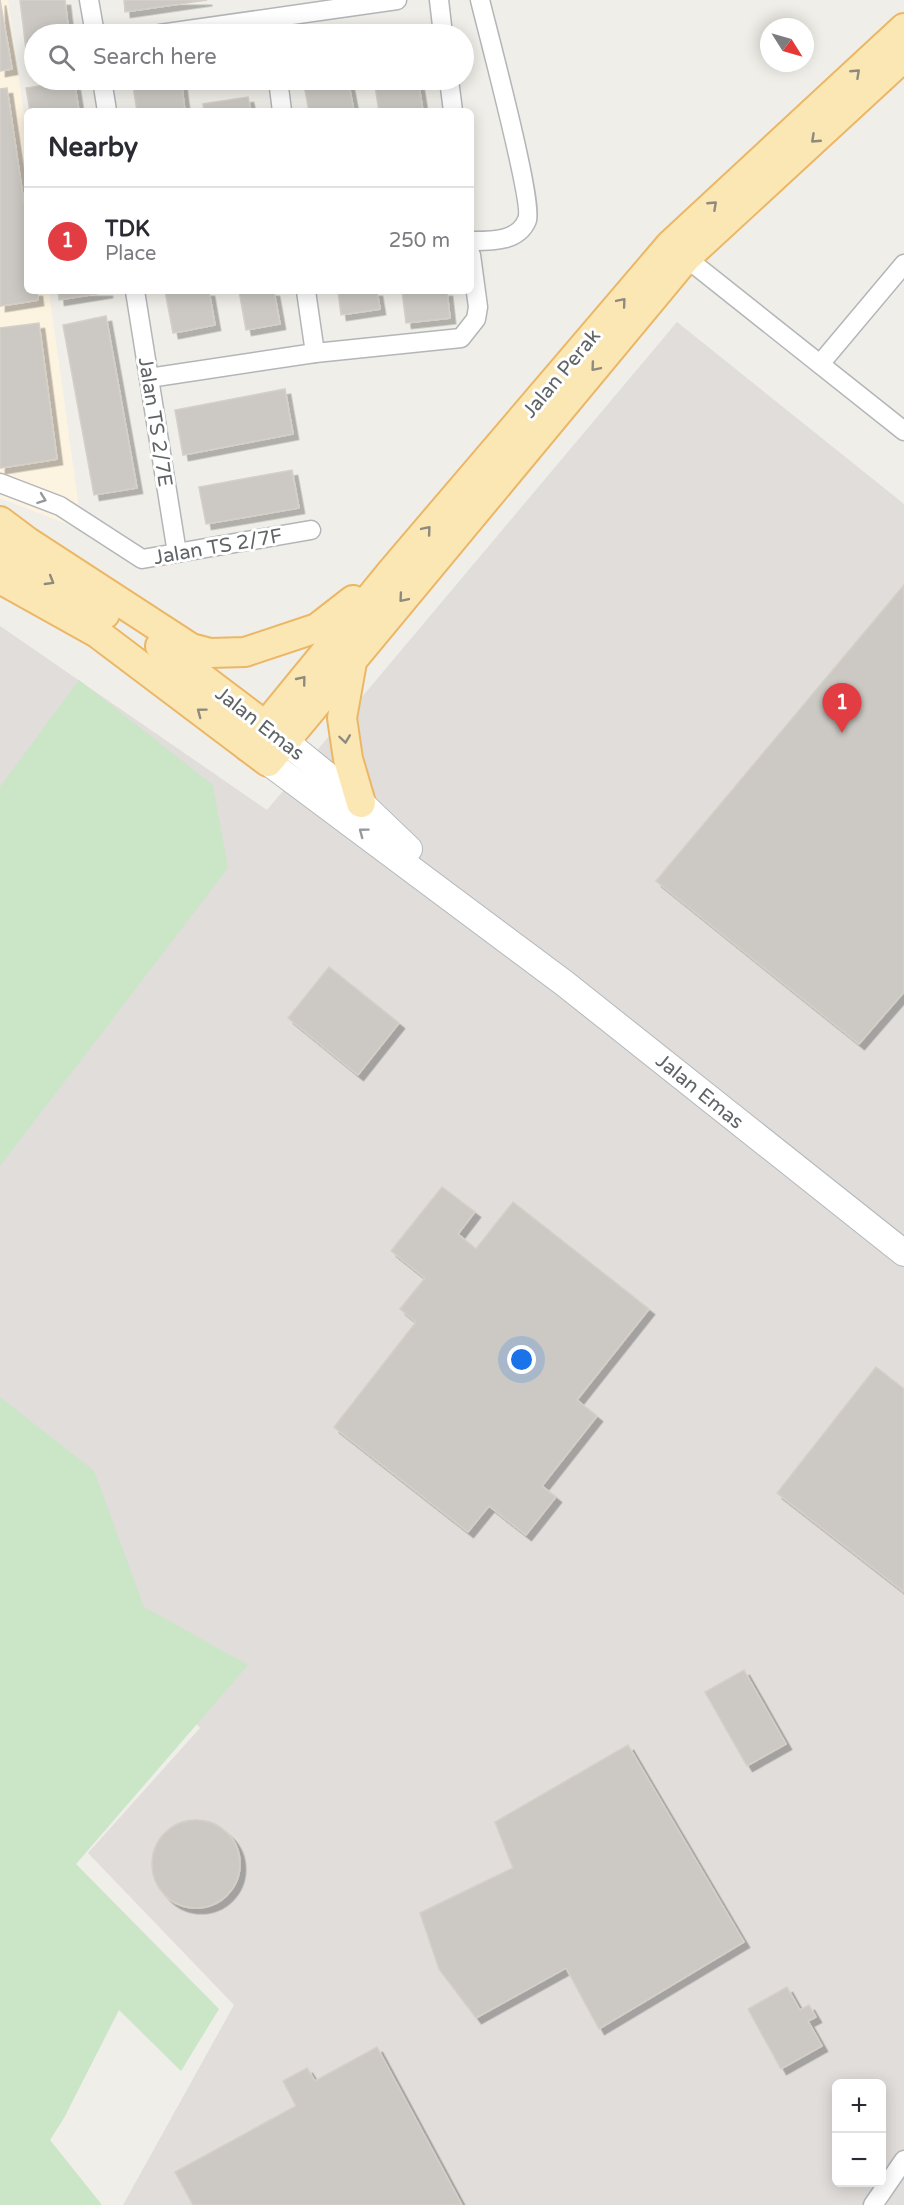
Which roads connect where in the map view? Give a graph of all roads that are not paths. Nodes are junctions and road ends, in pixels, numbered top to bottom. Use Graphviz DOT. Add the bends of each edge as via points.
graph roads {
  1 [pos="89,0"];
  2 [pos="397,0"];
  3 [pos="439,0"];
  4 [pos="480,0"];
  5 [pos="93,24"];
  6 [pos="280,24"];
  7 [pos="442,24"];
  8 [pos="904,28"];
  9 [pos="904,57"];
  10 [pos="104,90"];
  11 [pos="279,90"];
  12 [pos="450,90"];
  13 [pos="107,108"];
  14 [pos="282,108"];
  15 [pos="453,108"];
  16 [pos="474,241"];
  17 [pos="678,251"];
  18 [pos="904,264"];
  19 [pos="474,277"];
  20 [pos="135,294"];
  21 [pos="306,294"];
  22 [pos="315,353"];
  23 [pos="820,364"];
  24 [pos="148,378"];
  25 [pos="904,431"];
  26 [pos="0,483"];
  27 [pos="0,521"];
  28 [pos="0,530"];
  29 [pos="311,530"];
  30 [pos="28,542"];
  31 [pos="0,551"];
  32 [pos="177,553"];
  33 [pos="392,572"];
  34 [pos="0,579"];
  35 [pos="352,660"];
  36 [pos="267,744"];
  37 [pos="361,803"];
  38 [pos="494,929"];
  39 [pos="904,1254"];
  40 [pos="904,2160"];
  41 [pos="873,2205"];
  1 -- 5 [label="street"];
  2 -- 6 [label="street"];
  3 -- 7 [label="street"];
  4 -- 16 [label="street" via="528,203 528,219 518,232 498,241"];
  17 -- 8 [label="main road, Jalan Perak, one-way"];
  9 -- 17 [label="main road, Jalan Perak, one-way"];
  10 -- 13 [label="street"];
  11 -- 14 [label="street"];
  12 -- 15 [label="street"];
  17 -- 23 [label="street"];
  33 -- 17 [label="main road, Jalan Perak, one-way"];
  17 -- 35 [label="main road, Jalan Perak, one-way"];
  18 -- 23 [label="street"];
  19 -- 22 [label="street" via="476,319 461,338"];
  20 -- 24 [label="street, Jalan TS 2/7E"];
  21 -- 22 [label="street"];
  22 -- 24 [label="street"];
  23 -- 25 [label="street"];
  24 -- 32 [label="street, Jalan TS 2/7E"];
  26 -- 32 [label="street, Jalan TS 2/7F, one-way" via="60,506 142,559"];
  27 -- 30 [label="main road"];
  28 -- 30 [label="main road"];
  29 -- 32 [label="street, Jalan TS 2/7F"];
  30 -- 33 [label="main road" via="191,648 210,653 245,652 316,628"];
  31 -- 36 [label="main road, Jalan Emas, one-way" via="166,650"];
  36 -- 33 [label="main road, Jalan Perak, one-way"];
  36 -- 34 [label="main road, Jalan Emas, one-way" via="97,633"];
  35 -- 36 [label="main road, Jalan Perak"];
  35 -- 37 [label="main road, one-way" via="342,718 348,759"];
  36 -- 37 [label="main road, Jalan Emas"];
  38 -- 36 [label="main road, Jalan Emas, one-way"];
  37 -- 38 [label="main road, Jalan Emas"];
  38 -- 39 [label="main road, Jalan Emas"];
  40 -- 41 [label="street"];
}
